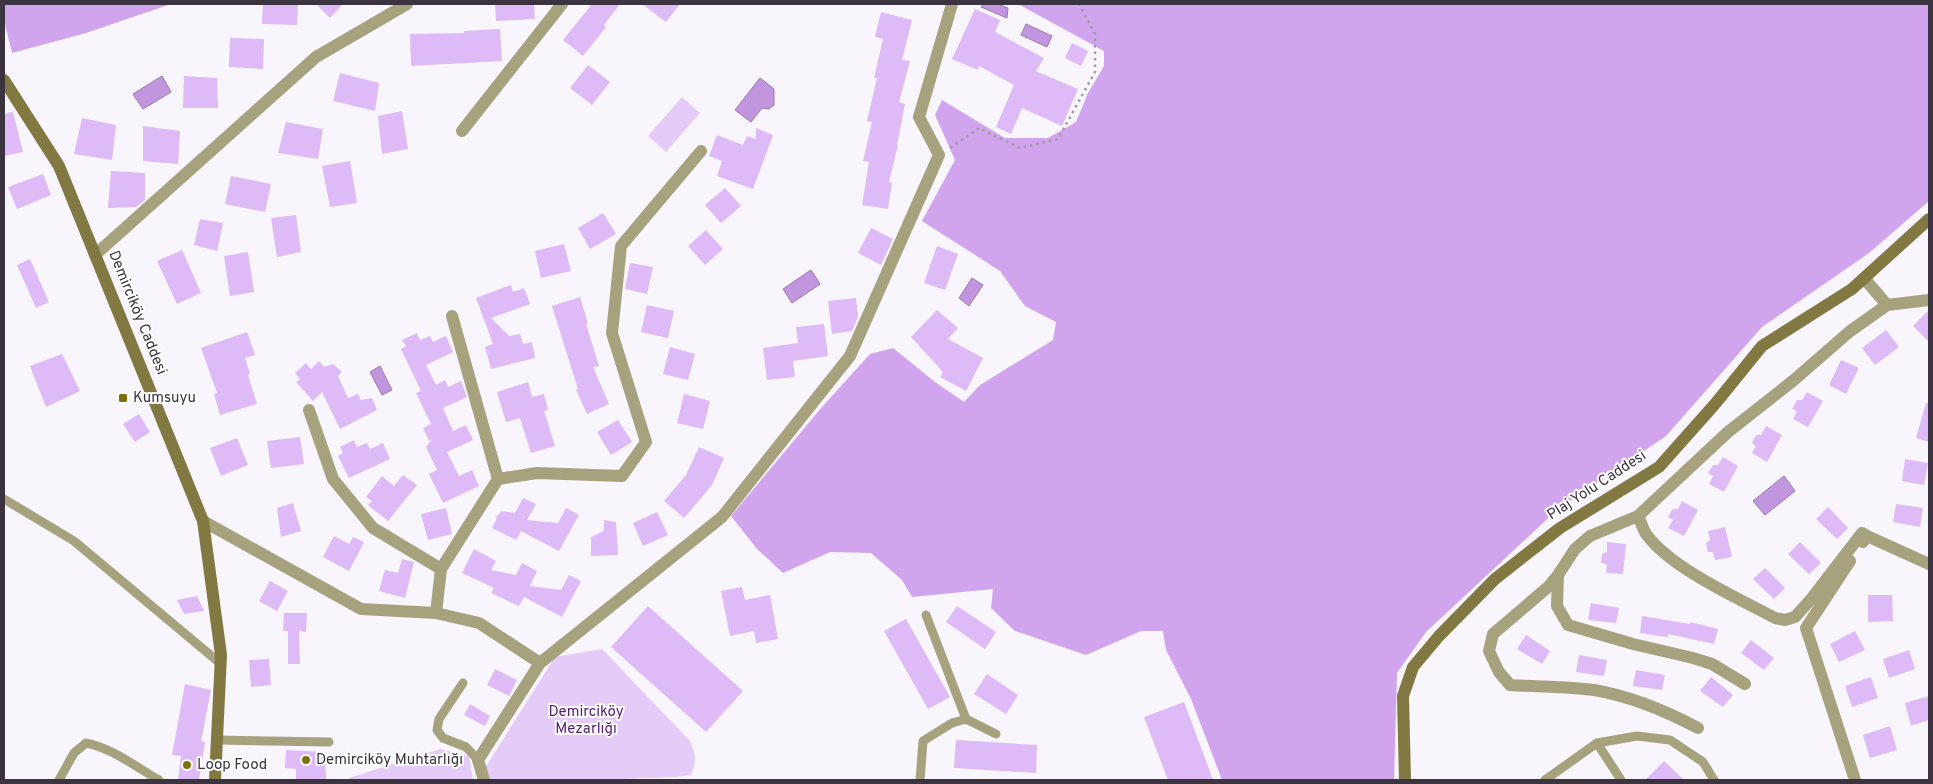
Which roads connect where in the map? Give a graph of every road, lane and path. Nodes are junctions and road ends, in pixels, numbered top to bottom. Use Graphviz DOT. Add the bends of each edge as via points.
graph roads {
  1 [pos="407,4"];
  2 [pos="562,4"];
  3 [pos="952,4"];
  4 [pos="1079,4"];
  5 [pos="4,80"];
  6 [pos="462,131"];
  7 [pos="701,151"];
  8 [pos="939,155"];
  9 [pos="1929,219"];
  10 [pos="95,255"];
  11 [pos="1864,278"];
  12 [pos="1929,300"];
  13 [pos="1888,305"];
  14 [pos="452,316"];
  15 [pos="309,410"];
  16 [pos="498,479"];
  17 [pos="4,499"];
  18 [pos="1638,516"];
  19 [pos="203,521"];
  20 [pos="1866,536"];
  21 [pos="1929,564"];
  22 [pos="441,569"];
  23 [pos="1558,575"];
  24 [pos="436,613"];
  25 [pos="926,615"];
  26 [pos="540,663"];
  27 [pos="221,664"];
  28 [pos="463,683"];
  29 [pos="1745,684"];
  30 [pos="966,719"];
  31 [pos="1698,728"];
  32 [pos="996,734"];
  33 [pos="217,740"];
  34 [pos="329,742"];
  35 [pos="1598,743"];
  36 [pos="478,760"];
  37 [pos="59,780"];
  38 [pos="159,780"];
  39 [pos="215,780"];
  40 [pos="484,780"];
  41 [pos="920,780"];
  42 [pos="1405,780"];
  43 [pos="1545,780"];
  44 [pos="1621,780"];
  45 [pos="1714,780"];
  46 [pos="1855,780"];
  1 -- 10 [label="street" via="316,57"];
  2 -- 6 [label="street"];
  3 -- 8 [label="street" via="919,117"];
  4 -- 8 [label="path" via="1095,34 1095,72 1058,139 1020,148 979,128"];
  5 -- 10 [label="street, Demirciköy Caddesi" via="59,166"];
  7 -- 16 [label="street" via="621,246 612,332 646,442 622,476 537,473"];
  8 -- 26 [label="street" via="850,356 722,517"];
  9 -- 11 [label="street, Plaj Yolu Caddesi"];
  10 -- 19 [label="street, Demirciköy Caddesi"];
  11 -- 13 [label="street"];
  11 -- 42 [label="street, Plaj Yolu Caddesi" via="1762,346 1659,467 1560,528 1495,580 1439,636 1412,667 1403,696"];
  12 -- 13 [label="street"];
  13 -- 18 [label="street" via="1849,332 1728,432"];
  14 -- 16 [label="street"];
  15 -- 22 [label="street" via="333,479 373,528"];
  16 -- 22 [label="street"];
  17 -- 27 [label="lane" via="74,541"];
  18 -- 20 [label="street" via="1656,544 1697,577 1775,618 1785,620 1794,616 1812,598 1862,533"];
  18 -- 23 [label="street" via="1590,536 1575,549"];
  19 -- 24 [label="street" via="361,609"];
  19 -- 27 [label="street, Demirciköy Caddesi"];
  20 -- 21 [label="street"];
  20 -- 46 [label="street" via="1806,628"];
  22 -- 24 [label="street"];
  23 -- 29 [label="street" via="1557,606 1568,625 1712,664"];
  23 -- 31 [label="street" via="1493,634 1489,651 1499,672 1510,685 1594,690 1639,702"];
  24 -- 26 [label="street" via="479,624"];
  25 -- 30 [label="lane"];
  26 -- 36 [label="street"];
  27 -- 33 [label="street, Demirciköy Caddesi"];
  28 -- 36 [label="lane" via="439,719 437,730 443,738 466,747"];
  30 -- 32 [label="lane"];
  30 -- 41 [label="lane" via="952,723 923,741"];
  33 -- 34 [label="lane"];
  33 -- 39 [label="street, Demirciköy Caddesi"];
  35 -- 43 [label="lane"];
  35 -- 44 [label="lane"];
  35 -- 45 [label="lane" via="1637,736 1670,740 1703,762"];
  36 -- 40 [label="street"];
  37 -- 38 [label="lane" via="74,753 86,743"];
}
